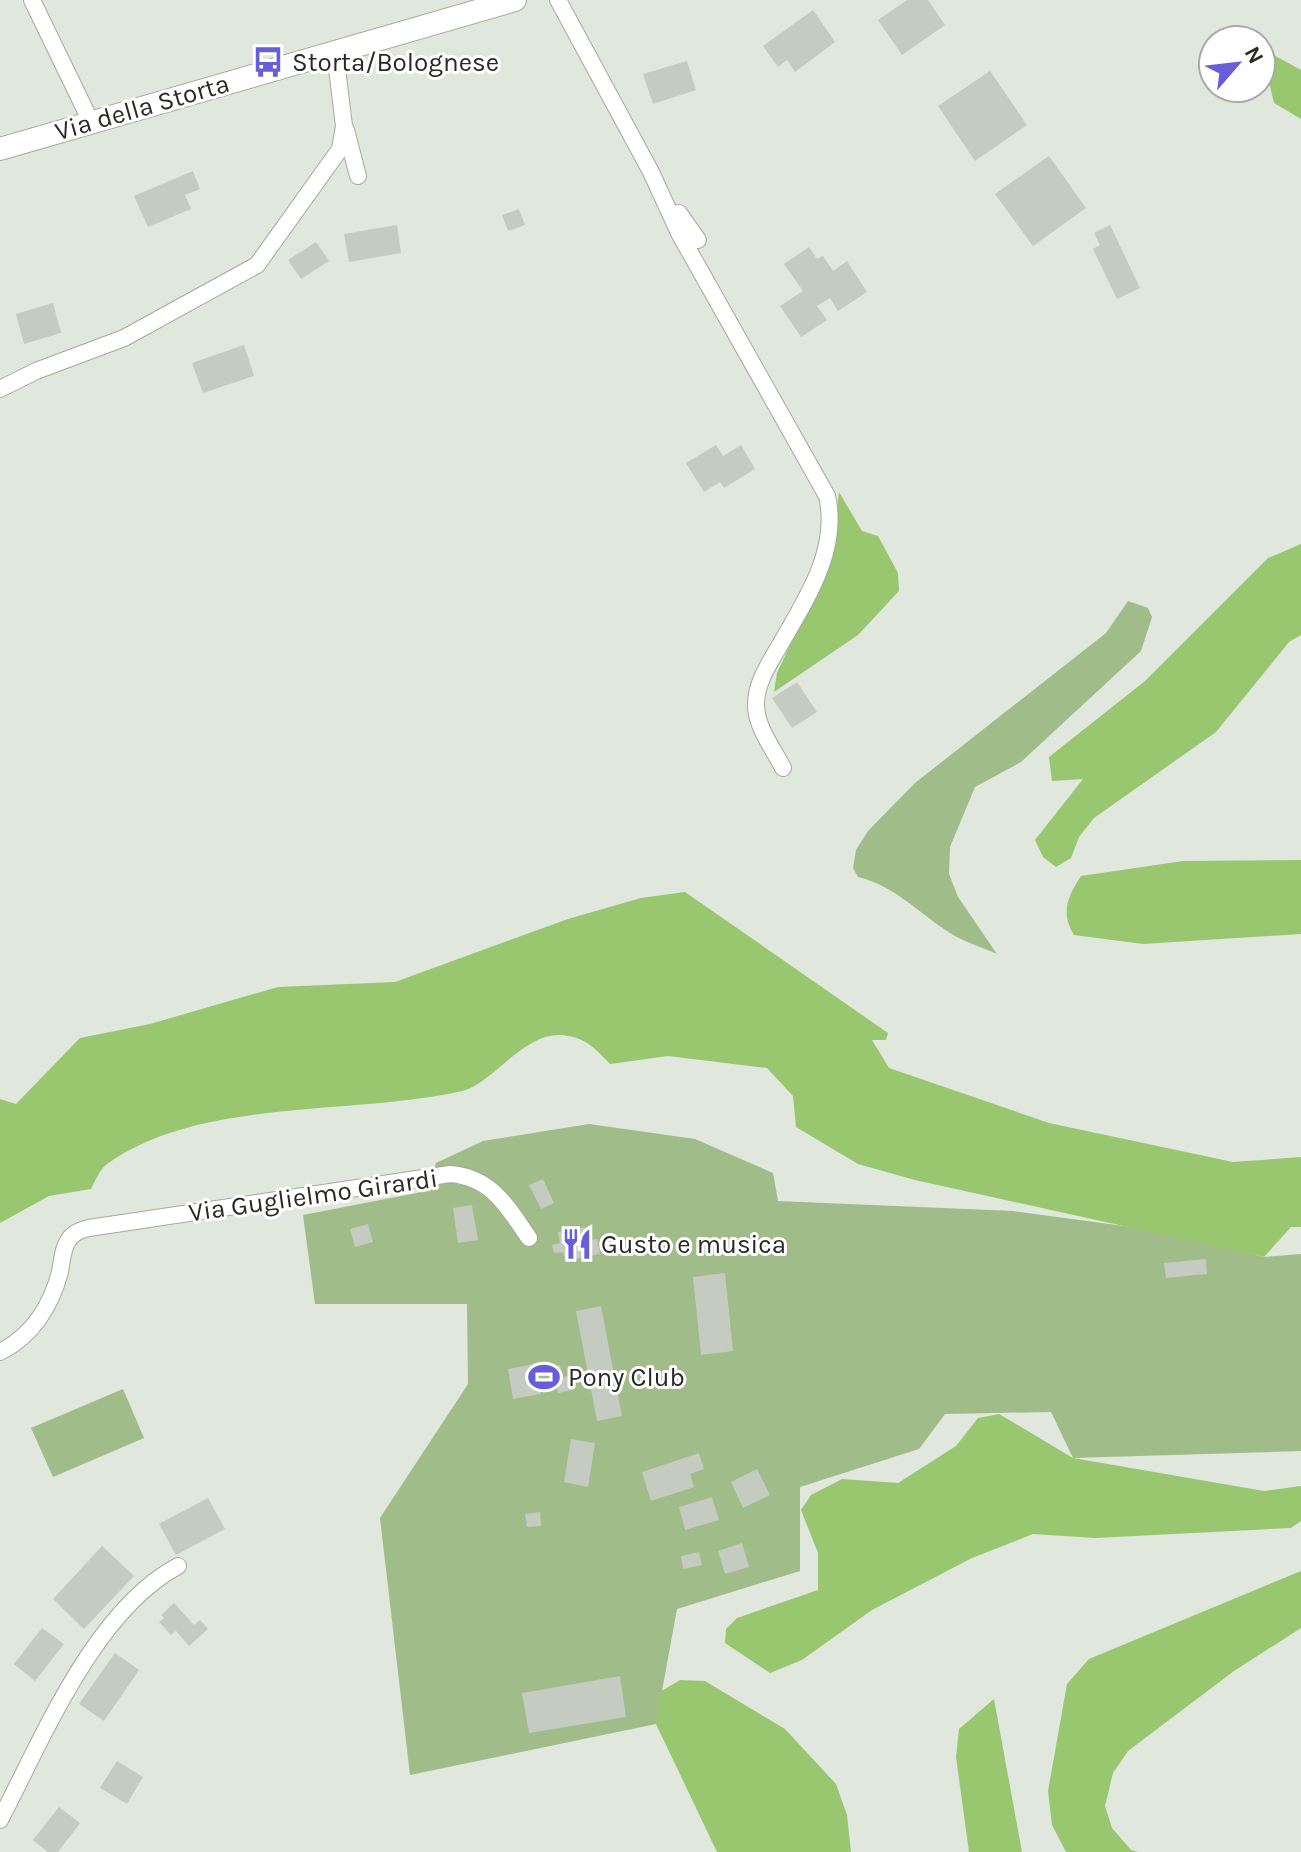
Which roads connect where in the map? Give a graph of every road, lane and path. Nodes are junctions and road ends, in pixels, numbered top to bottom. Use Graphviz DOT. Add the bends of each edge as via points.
graph roads {
  1 [pos="32,0"];
  2 [pos="515,0"];
  3 [pos="558,0"];
  4 [pos="335,52"];
  5 [pos="343,117"];
  6 [pos="91,122"];
  7 [pos="0,149"];
  8 [pos="651,172"];
  9 [pos="358,176"];
  10 [pos="698,240"];
  11 [pos="0,389"];
  12 [pos="783,768"];
  13 [pos="529,1238"];
  14 [pos="0,1352"];
  15 [pos="178,1566"];
  16 [pos="0,1820"];
  1 -- 6 [label="street"];
  2 -- 4 [label="main road, Via della Storta"];
  3 -- 8 [label="street"];
  4 -- 5 [label="street"];
  4 -- 6 [label="main road, Via della Storta"];
  5 -- 9 [label="street"];
  5 -- 11 [label="street" via="334,162 257,265 124,338"];
  6 -- 7 [label="main road, Via della Storta"];
  8 -- 10 [label="street"];
  8 -- 12 [label="street" via="706,281 819,479 830,509 816,580 757,693 757,716"];
  13 -- 14 [label="street, Via Guglielmo Girardi" via="492,1189 450,1174 89,1228 66,1244 44,1311 29,1331"];
  15 -- 16 [label="street" via="145,1588 99,1642"];
}
